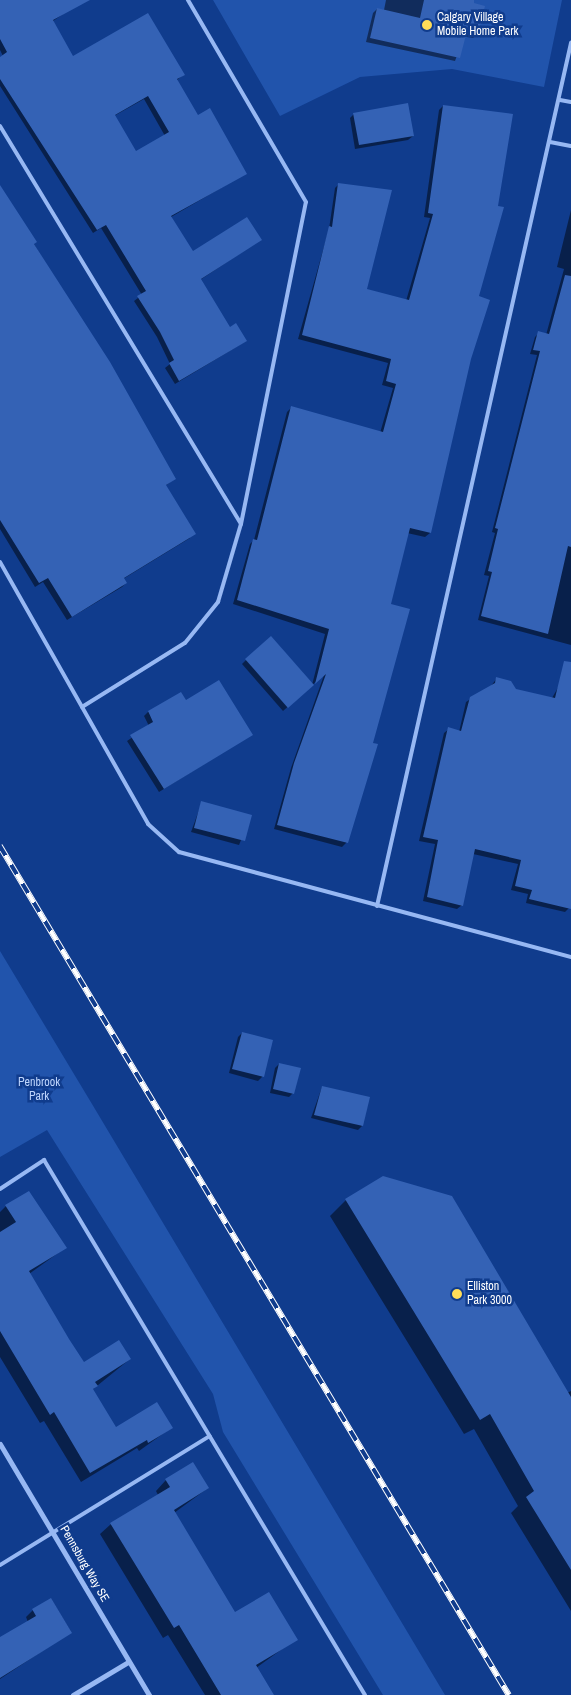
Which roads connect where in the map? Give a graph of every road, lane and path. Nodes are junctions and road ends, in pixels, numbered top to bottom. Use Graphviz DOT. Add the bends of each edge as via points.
graph roads {
  1 [pos="188,0"];
  2 [pos="571,43"];
  3 [pos="560,100"];
  4 [pos="571,102"];
  5 [pos="0,126"];
  6 [pos="550,142"];
  7 [pos="571,146"];
  8 [pos="240,524"];
  9 [pos="0,562"];
  10 [pos="82,707"];
  11 [pos="378,906"];
  12 [pos="571,957"];
  13 [pos="0,1189"];
  14 [pos="210,1436"];
  15 [pos="0,1444"];
  16 [pos="54,1533"];
  17 [pos="0,1565"];
  18 [pos="128,1662"];
  19 [pos="73,1695"];
  20 [pos="149,1695"];
  21 [pos="365,1695"];
  1 -- 8 [label="lane" via="306,202"];
  2 -- 3 [label="lane"];
  3 -- 4 [label="lane"];
  3 -- 6 [label="lane"];
  5 -- 8 [label="lane"];
  6 -- 7 [label="lane"];
  6 -- 11 [label="lane"];
  8 -- 10 [label="lane" via="218,602 185,643"];
  9 -- 10 [label="lane"];
  10 -- 11 [label="lane" via="148,824 179,852"];
  11 -- 12 [label="lane"];
  13 -- 14 [label="lane" via="44,1160"];
  14 -- 16 [label="lane"];
  14 -- 21 [label="lane"];
  15 -- 16 [label="street, Pennsburg Way SE"];
  16 -- 17 [label="lane"];
  16 -- 18 [label="street, Pennsburg Way SE"];
  18 -- 19 [label="street"];
  18 -- 20 [label="street, Pennsburg Way SE"];
}
